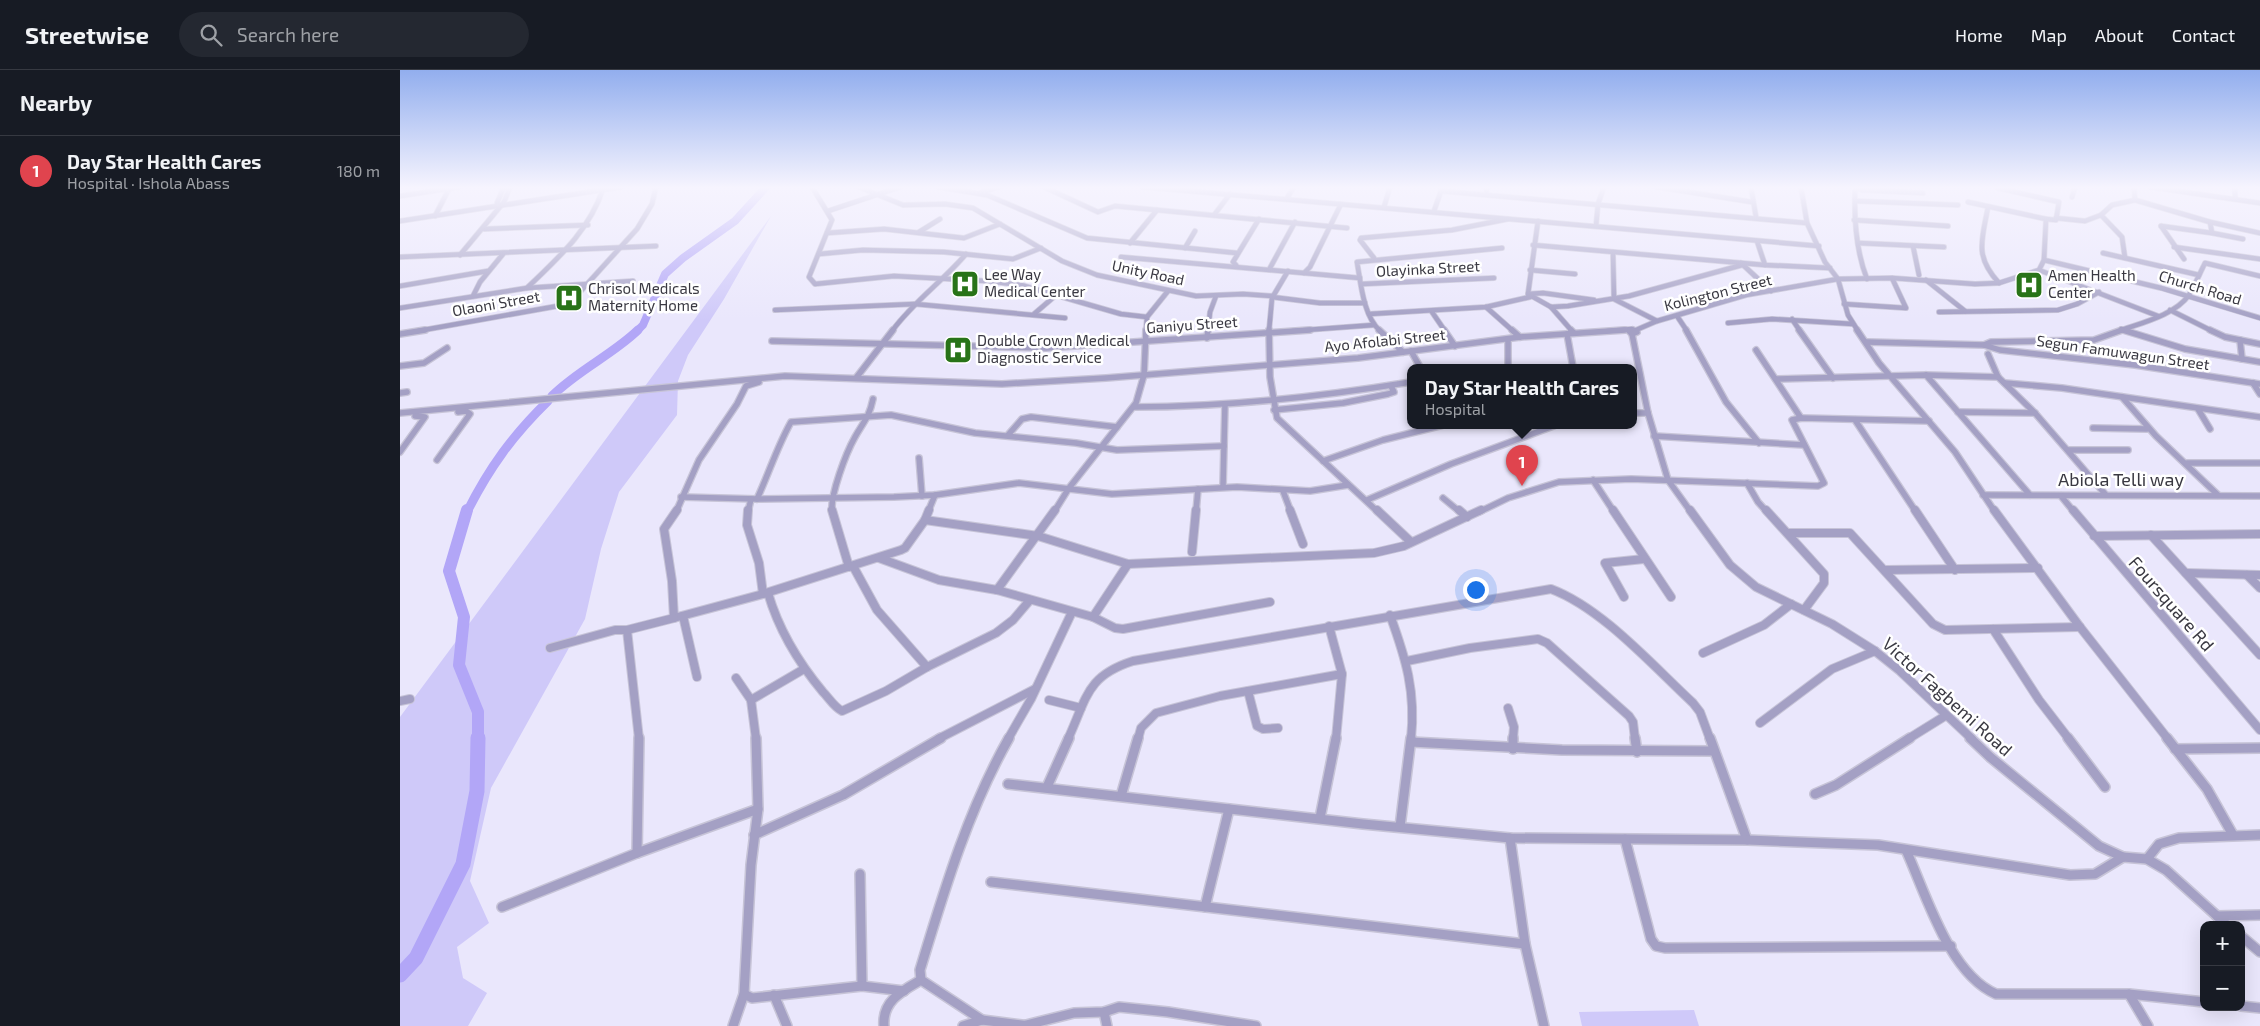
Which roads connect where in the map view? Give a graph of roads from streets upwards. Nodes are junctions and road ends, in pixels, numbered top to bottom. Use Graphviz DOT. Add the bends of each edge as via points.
graph roads {
  1 [pos="1195,231"];
  2 [pos="482,232"];
  3 [pos="582,232"];
  4 [pos="635,232"];
  5 [pos="844,232"];
  6 [pos="913,232"];
  7 [pos="918,232"];
  8 [pos="980,232"];
  9 [pos="1013,232"];
  10 [pos="1071,232"];
  11 [pos="1139,232"];
  12 [pos="1251,232"];
  13 [pos="1290,232"];
  14 [pos="1326,232"];
  15 [pos="1434,232"];
  16 [pos="1536,232"];
  17 [pos="1656,232"];
  18 [pos="1811,232"];
  19 [pos="1856,232"];
  20 [pos="1983,232"];
  21 [pos="2045,232"];
  22 [pos="2122,232"];
  23 [pos="2164,232"];
  24 [pos="2205,232"];
  25 [pos="827,233"];
  26 [pos="2212,233"];
  27 [pos="2243,239"];
  28 [pos="1757,241"];
  29 [pos="1130,243"];
  30 [pos="1858,243"];
  31 [pos="1533,244"];
  32 [pos="656,246"];
  33 [pos="1819,246"];
  34 [pos="1913,246"];
  35 [pos="622,247"];
  36 [pos="1944,247"];
  37 [pos="2174,247"];
  38 [pos="1041,248"];
  39 [pos="1186,248"];
  40 [pos="1502,248"];
  41 [pos="564,251"];
  42 [pos="1613,252"];
  43 [pos="1237,253"];
  44 [pos="2103,253"];
  45 [pos="503,254"];
  46 [pos="819,254"];
  47 [pos="966,254"];
  48 [pos="460,255"];
  49 [pos="400,256"];
  50 [pos="1121,257"];
  51 [pos="1374,258"];
  52 [pos="2125,258"];
  53 [pos="2184,259"];
  54 [pos="2260,259"];
  55 [pos="2044,260"];
  56 [pos="1742,264"];
  57 [pos="1236,265"];
  58 [pos="1765,265"];
  59 [pos="1270,268"];
  60 [pos="1830,268"];
  61 [pos="1530,270"];
  62 [pos="2039,270"];
  63 [pos="488,271"];
  64 [pos="1288,271"];
  65 [pos="1304,273"];
  66 [pos="1575,274"];
  67 [pos="1919,275"];
  68 [pos="2199,275"];
  69 [pos="2260,276"];
  70 [pos="945,278"];
  71 [pos="1360,278"];
  72 [pos="1494,278"];
  73 [pos="1892,278"];
  74 [pos="1838,279"];
  75 [pos="1866,279"];
  76 [pos="1926,280"];
  77 [pos="633,281"];
  78 [pos="1999,283"];
  79 [pos="588,284"];
  80 [pos="1362,284"];
  81 [pos="400,286"];
  82 [pos="527,288"];
  83 [pos="1168,291"];
  84 [pos="1771,291"];
  85 [pos="2099,292"];
  86 [pos="1529,295"];
  87 [pos="473,296"];
  88 [pos="1055,296"];
  89 [pos="1216,296"];
  90 [pos="2188,296"];
  91 [pos="1273,297"];
  92 [pos="1614,299"];
  93 [pos="1600,301"];
  94 [pos="1365,303"];
  95 [pos="915,304"];
  96 [pos="1844,304"];
  97 [pos="1551,307"];
  98 [pos="400,308"];
  99 [pos="1486,308"];
  100 [pos="775,310"];
  101 [pos="2170,310"];
  102 [pos="1965,311"];
  103 [pos="1432,312"];
  104 [pos="1940,312"];
  105 [pos="1034,314"];
  106 [pos="1370,314"];
  107 [pos="1677,316"];
  108 [pos="2158,316"];
  109 [pos="1147,317"];
  110 [pos="2260,317"];
  111 [pos="1065,318"];
  112 [pos="1792,319"];
  113 [pos="1656,321"];
  114 [pos="1728,323"];
  115 [pos="1853,324"];
  116 [pos="1374,325"];
  117 [pos="2121,329"];
  118 [pos="1632,331"];
  119 [pos="1270,332"];
  120 [pos="1574,333"];
  121 [pos="400,334"];
  122 [pos="1567,334"];
  123 [pos="1520,337"];
  124 [pos="1207,338"];
  125 [pos="772,340"];
  126 [pos="1144,340"];
  127 [pos="1508,340"];
  128 [pos="2240,340"];
  129 [pos="1868,342"];
  130 [pos="2260,344"];
  131 [pos="882,345"];
  132 [pos="1984,345"];
  133 [pos="1455,346"];
  134 [pos="447,348"];
  135 [pos="1756,350"];
  136 [pos="1412,351"];
  137 [pos="1403,352"];
  138 [pos="1988,354"];
  139 [pos="2242,359"];
  140 [pos="2260,362"];
  141 [pos="1418,364"];
  142 [pos="1508,364"];
  143 [pos="1572,364"];
  144 [pos="1270,365"];
  145 [pos="400,366"];
  146 [pos="1144,375"];
  147 [pos="1926,375"];
  148 [pos="1891,376"];
  149 [pos="1998,377"];
  150 [pos="830,378"];
  151 [pos="856,378"];
  152 [pos="1833,378"];
  153 [pos="1776,379"];
  154 [pos="1407,383"];
  155 [pos="2005,383"];
  156 [pos="2253,383"];
  157 [pos="2260,384"];
  158 [pos="1391,386"];
  159 [pos="2260,394"];
  160 [pos="2122,397"];
  161 [pos="874,399"];
  162 [pos="1273,400"];
  163 [pos="1225,404"];
  164 [pos="1134,407"];
  165 [pos="2198,408"];
  166 [pos="1274,410"];
  167 [pos="1958,412"];
  168 [pos="400,413"];
  169 [pos="1637,413"];
  170 [pos="1648,413"];
  171 [pos="2035,413"];
  172 [pos="423,416"];
  173 [pos="869,416"];
  174 [pos="400,417"];
  175 [pos="2260,417"];
  176 [pos="1801,418"];
  177 [pos="1855,420"];
  178 [pos="1929,421"];
  179 [pos="1117,427"];
  180 [pos="2094,428"];
  181 [pos="1427,429"];
  182 [pos="1545,429"];
  183 [pos="2147,429"];
  184 [pos="2210,429"];
  185 [pos="1008,435"];
  186 [pos="1654,436"];
  187 [pos="1759,443"];
  188 [pos="1804,445"];
  189 [pos="1102,446"];
  190 [pos="1224,446"];
  191 [pos="2068,450"];
  192 [pos="2128,450"];
  193 [pos="400,452"];
  194 [pos="919,458"];
  195 [pos="437,460"];
  196 [pos="1323,461"];
  197 [pos="2187,463"];
  198 [pos="2260,463"];
  199 [pos="1592,480"];
  200 [pos="1668,480"];
  201 [pos="1748,483"];
  202 [pos="1348,485"];
  203 [pos="1069,488"];
  204 [pos="1223,488"];
  205 [pos="1198,489"];
  206 [pos="1283,491"];
  207 [pos="935,495"];
  208 [pos="1983,495"];
  209 [pos="2030,495"];
  210 [pos="2106,495"];
  211 [pos="2218,495"];
  212 [pos="922,496"];
  213 [pos="2061,496"];
  214 [pos="2260,496"];
  215 [pos="681,497"];
  216 [pos="1443,498"];
  217 [pos="754,499"];
  218 [pos="831,499"];
  219 [pos="1366,500"];
  220 [pos="1467,517"];
  221 [pos="925,520"];
  222 [pos="1788,534"];
  223 [pos="2260,534"];
  224 [pos="2151,535"];
  225 [pos="1038,536"];
  226 [pos="2094,536"];
  227 [pos="1411,542"];
  228 [pos="1303,544"];
  229 [pos="1192,552"];
  230 [pos="879,558"];
  231 [pos="1644,559"];
  232 [pos="1128,564"];
  233 [pos="851,567"];
  234 [pos="2038,568"];
  235 [pos="1885,570"];
  236 [pos="1955,570"];
  237 [pos="2184,572"];
  238 [pos="2248,575"];
  239 [pos="2260,575"];
  240 [pos="2260,588"];
  241 [pos="997,590"];
  242 [pos="766,593"];
  243 [pos="1624,597"];
  244 [pos="1671,597"];
  245 [pos="1030,600"];
  246 [pos="1270,602"];
  247 [pos="1791,604"];
  248 [pos="1804,610"];
  249 [pos="1072,612"];
  250 [pos="1390,615"];
  251 [pos="683,616"];
  252 [pos="1093,617"];
  253 [pos="674,618"];
  254 [pos="1329,626"];
  255 [pos="2080,627"];
  256 [pos="1993,629"];
  257 [pos="627,630"];
  258 [pos="550,648"];
  259 [pos="1876,651"];
  260 [pos="1703,652"];
  261 [pos="2260,655"];
  262 [pos="1407,661"];
  263 [pos="927,667"];
  264 [pos="804,669"];
  265 [pos="1342,674"];
  266 [pos="697,677"];
  267 [pos="736,678"];
  268 [pos="1035,689"];
  269 [pos="1248,691"];
  270 [pos="410,699"];
  271 [pos="751,700"];
  272 [pos="1049,700"];
  273 [pos="400,701"];
  274 [pos="1081,708"];
  275 [pos="1508,708"];
  276 [pos="1945,716"];
  277 [pos="1760,723"];
  278 [pos="1278,728"];
  279 [pos="2260,730"];
  280 [pos="1410,742"];
  281 [pos="2260,748"];
  282 [pos="1513,749"];
  283 [pos="2175,749"];
  284 [pos="1714,751"];
  285 [pos="1637,752"];
  286 [pos="1008,784"];
  287 [pos="1047,787"];
  288 [pos="2104,787"];
  289 [pos="1815,794"];
  290 [pos="1122,796"];
  291 [pos="758,809"];
  292 [pos="1229,809"];
  293 [pos="1320,818"];
  294 [pos="1400,827"];
  295 [pos="754,835"];
  296 [pos="2233,835"];
  297 [pos="2260,835"];
  298 [pos="1510,838"];
  299 [pos="1625,839"];
  300 [pos="1746,840"];
  301 [pos="1906,850"];
  302 [pos="637,853"];
  303 [pos="2123,858"];
  304 [pos="2147,859"];
  305 [pos="860,874"];
  306 [pos="991,882"];
  307 [pos="502,907"];
  308 [pos="1205,907"];
  309 [pos="2260,915"];
  310 [pos="2217,916"];
  311 [pos="2223,921"];
  312 [pos="2245,939"];
  313 [pos="1525,944"];
  314 [pos="1951,946"];
  315 [pos="2260,952"];
  316 [pos="921,980"];
  317 [pos="862,986"];
  318 [pos="904,991"];
  319 [pos="744,994"];
  320 [pos="2129,994"];
  321 [pos="774,995"];
  322 [pos="2200,1002"];
  323 [pos="2245,1006"];
  324 [pos="2260,1008"];
  325 [pos="1104,1012"];
  326 [pos="982,1020"];
  327 [pos="733,1026"];
  328 [pos="787,1026"];
  329 [pos="884,1026"];
  330 [pos="963,1026"];
  331 [pos="1028,1026"];
  332 [pos="1107,1026"];
  333 [pos="1256,1026"];
  334 [pos="1544,1026"];
  335 [pos="2148,1026"];
  1 -- 39 [label="street"];
  2 -- 48 [label="street"];
  3 -- 41 [label="street"];
  4 -- 35 [label="street, Olaoni Street"];
  5 -- 25 [label="street"];
  6 -- 7 [label="street"];
  7 -- 8 [label="street" via="964,238"];
  9 -- 38 [label="street, Unity Road"];
  10 -- 29 [label="street"];
  11 -- 29 [label="street"];
  12 -- 43 [label="street"];
  13 -- 59 [label="street"];
  14 -- 65 [label="street"];
  15 -- 51 [label="street" via="1361,238"];
  16 -- 31 [label="street"];
  17 -- 28 [label="street"];
  18 -- 33 [label="street"];
  19 -- 30 [label="street"];
  20 -- 78 [label="street" via="1982,261"];
  21 -- 55 [label="street"];
  22 -- 52 [label="street"];
  23 -- 37 [label="street"];
  24 -- 26 [label="street"];
  25 -- 46 [label="street"];
  26 -- 27 [label="street"];
  28 -- 33 [label="street"];
  28 -- 58 [label="street"];
  29 -- 39 [label="street"];
  30 -- 34 [label="street"];
  30 -- 75 [label="street"];
  31 -- 42 [label="street"];
  31 -- 61 [label="street"];
  32 -- 35 [label="street"];
  33 -- 60 [label="street"];
  34 -- 36 [label="street"];
  34 -- 67 [label="street"];
  35 -- 41 [label="street"];
  35 -- 79 [label="street, Olaoni Street"];
  37 -- 53 [label="street"];
  37 -- 54 [label="street"];
  38 -- 47 [label="street" via="1015,259"];
  38 -- 83 [label="street, Unity Road" via="1079,269"];
  39 -- 43 [label="street"];
  40 -- 51 [label="street"];
  41 -- 45 [label="street"];
  41 -- 82 [label="street"];
  42 -- 56 [label="street"];
  42 -- 92 [label="street"];
  43 -- 57 [label="street" via="1233,262"];
  44 -- 52 [label="street"];
  45 -- 48 [label="street"];
  45 -- 63 [label="street"];
  46 -- 47 [label="street" via="863,250"];
  46 -- 70 [label="street" via="809,277 815,284 894,276"];
  47 -- 70 [label="street"];
  48 -- 49 [label="street"];
  50 -- 57 [label="street"];
  51 -- 71 [label="street" via="1357,262"];
  52 -- 68 [label="street"];
  55 -- 62 [label="street"];
  55 -- 90 [label="street, Church Road" via="2065,262"];
  56 -- 58 [label="street"];
  56 -- 84 [label="street"];
  56 -- 92 [label="street"];
  57 -- 59 [label="street"];
  58 -- 60 [label="street"];
  59 -- 64 [label="street"];
  60 -- 74 [label="street"];
  61 -- 66 [label="street"];
  61 -- 86 [label="street"];
  62 -- 78 [label="street"];
  62 -- 85 [label="street"];
  63 -- 81 [label="street"];
  63 -- 87 [label="street"];
  64 -- 65 [label="street"];
  64 -- 91 [label="street"];
  65 -- 71 [label="street"];
  68 -- 69 [label="street" via="2205,263"];
  68 -- 90 [label="street"];
  70 -- 88 [label="street" via="1021,285"];
  70 -- 95 [label="street"];
  71 -- 80 [label="street"];
  72 -- 80 [label="street, Olayinka Street"];
  73 -- 75 [label="street, Kolington Street"];
  73 -- 76 [label="street, Kolington Street"];
  73 -- 96 [label="street" via="1906,308"];
  74 -- 75 [label="street, Kolington Street"];
  74 -- 84 [label="street, Kolington Street"];
  74 -- 96 [label="street"];
  76 -- 78 [label="street, Kolington Street"];
  76 -- 102 [label="street"];
  77 -- 79 [label="street"];
  79 -- 82 [label="street"];
  79 -- 121 [label="street, Olaoni Street" via="566,305"];
  80 -- 94 [label="street"];
  82 -- 87 [label="street"];
  83 -- 89 [label="street, Unity Road"];
  83 -- 109 [label="street"];
  84 -- 107 [label="street, Kolington Street" via="1746,295"];
  85 -- 102 [label="street" via="2058,310"];
  85 -- 108 [label="street"];
  86 -- 93 [label="street" via="1543,292"];
  86 -- 97 [label="street"];
  86 -- 99 [label="street"];
  87 -- 98 [label="street"];
  88 -- 105 [label="street"];
  88 -- 109 [label="street" via="1121,314"];
  89 -- 91 [label="street, Unity Road"];
  89 -- 124 [label="street" via="1210,312"];
  90 -- 101 [label="street"];
  90 -- 110 [label="street, Church Road"];
  91 -- 94 [label="street, Unity Road" via="1320,303"];
  91 -- 119 [label="street" via="1269,313"];
  92 -- 93 [label="street"];
  92 -- 113 [label="street"];
  93 -- 97 [label="street"];
  94 -- 106 [label="street"];
  95 -- 100 [label="street"];
  95 -- 105 [label="street"];
  95 -- 131 [label="street"];
  96 -- 115 [label="street"];
  97 -- 120 [label="street"];
  99 -- 103 [label="street"];
  99 -- 123 [label="street"];
  101 -- 108 [label="street"];
  101 -- 128 [label="street" via="2208,330"];
  102 -- 104 [label="street"];
  103 -- 106 [label="street"];
  103 -- 133 [label="street"];
  105 -- 111 [label="street"];
  106 -- 116 [label="street"];
  107 -- 113 [label="street, Kolington Street"];
  107 -- 187 [label="street" via="1726,402"];
  108 -- 117 [label="street"];
  109 -- 126 [label="street"];
  112 -- 114 [label="street"];
  112 -- 115 [label="street"];
  112 -- 152 [label="street"];
  113 -- 118 [label="street, Kolington Street"];
  115 -- 129 [label="street"];
  116 -- 119 [label="street, Ganiyu Street"];
  116 -- 137 [label="street"];
  117 -- 132 [label="street" via="2094,340 1991,342"];
  117 -- 139 [label="street" via="2185,349"];
  118 -- 120 [label="street, Ayo Afolabi Street"];
  118 -- 170 [label="street, Victor Fagbemi Road"];
  119 -- 124 [label="street, Ganiyu Street"];
  119 -- 144 [label="street"];
  120 -- 122 [label="street, Ayo Afolabi Street"];
  122 -- 123 [label="street, Ayo Afolabi Street"];
  122 -- 143 [label="street"];
  123 -- 127 [label="street, Ayo Afolabi Street"];
  124 -- 126 [label="street, Ganiyu Street"];
  125 -- 131 [label="street, Ganiyu Street"];
  126 -- 131 [label="street, Ganiyu Street" via="1046,348"];
  126 -- 146 [label="street"];
  127 -- 133 [label="street, Ayo Afolabi Street"];
  127 -- 142 [label="street"];
  128 -- 130 [label="street"];
  128 -- 139 [label="street"];
  129 -- 132 [label="street"];
  129 -- 148 [label="street" via="1879,363"];
  131 -- 151 [label="street"];
  132 -- 156 [label="street, Segun Famuwagun Street" via="2000,350 2135,365"];
  133 -- 136 [label="street, Ayo Afolabi Street"];
  134 -- 145 [label="street" via="424,363"];
  135 -- 153 [label="street"];
  136 -- 137 [label="street, Ayo Afolabi Street"];
  136 -- 141 [label="street"];
  137 -- 144 [label="street, Ayo Afolabi Street"];
  138 -- 149 [label="street"];
  139 -- 140 [label="street"];
  144 -- 146 [label="street, Ayo Afolabi Street"];
  144 -- 162 [label="street"];
  146 -- 151 [label="street, Ayo Afolabi Street" via="1002,384"];
  146 -- 164 [label="street"];
  147 -- 148 [label="street"];
  147 -- 149 [label="street"];
  147 -- 167 [label="street"];
  148 -- 152 [label="street"];
  148 -- 178 [label="street"];
  149 -- 155 [label="street"];
  150 -- 151 [label="street, Ayo Afolabi Street"];
  150 -- 168 [label="street" via="760,378"];
  150 -- 215 [label="street" via="746,386 699,460"];
  152 -- 153 [label="street"];
  153 -- 176 [label="street"];
  154 -- 158 [label="street"];
  155 -- 160 [label="street"];
  155 -- 171 [label="street"];
  156 -- 157 [label="street, Segun Famuwagun Street"];
  156 -- 159 [label="street"];
  158 -- 162 [label="street"];
  158 -- 166 [label="street" via="1394,392 1388,394 1343,403"];
  160 -- 165 [label="street"];
  160 -- 183 [label="street"];
  161 -- 173 [label="street"];
  162 -- 163 [label="street"];
  162 -- 166 [label="street"];
  163 -- 164 [label="street"];
  163 -- 190 [label="street"];
  164 -- 179 [label="street"];
  165 -- 175 [label="street"];
  165 -- 184 [label="street"];
  166 -- 196 [label="street" via="1280,422"];
  167 -- 171 [label="street"];
  167 -- 209 [label="street"];
  169 -- 170 [label="street"];
  170 -- 186 [label="street, Victor Fagbemi Road"];
  171 -- 191 [label="street"];
  172 -- 174 [label="street"];
  172 -- 193 [label="street"];
  172 -- 195 [label="street" via="470,412"];
  173 -- 185 [label="street" via="902,416 975,433"];
  173 -- 217 [label="street" via="791,422 777,447 768,476"];
  173 -- 218 [label="street" via="854,438"];
  176 -- 177 [label="street"];
  176 -- 188 [label="street" via="1791,422"];
  177 -- 178 [label="street"];
  177 -- 236 [label="street"];
  178 -- 208 [label="street" via="1955,452"];
  179 -- 185 [label="street" via="1031,417 1022,419"];
  179 -- 189 [label="street"];
  180 -- 183 [label="street"];
  181 -- 196 [label="street"];
  182 -- 219 [label="street"];
  183 -- 197 [label="street"];
  185 -- 189 [label="street"];
  186 -- 187 [label="street"];
  186 -- 200 [label="street, Victor Fagbemi Road"];
  187 -- 188 [label="street"];
  188 -- 201 [label="street" via="1824,483 1822,485"];
  189 -- 190 [label="street" via="1133,450"];
  189 -- 203 [label="street"];
  190 -- 204 [label="street"];
  191 -- 192 [label="street"];
  191 -- 210 [label="street"];
  194 -- 212 [label="street"];
  196 -- 202 [label="street"];
  197 -- 198 [label="street"];
  197 -- 211 [label="street"];
  199 -- 200 [label="street"];
  199 -- 220 [label="street" via="1548,485 1508,498"];
  199 -- 231 [label="street"];
  200 -- 201 [label="street"];
  200 -- 247 [label="street, Victor Fagbemi Road" via="1730,565 1756,587"];
  201 -- 222 [label="street" via="1758,502"];
  202 -- 206 [label="street"];
  202 -- 219 [label="street"];
  203 -- 205 [label="street" via="1112,494"];
  203 -- 207 [label="street" via="1004,484"];
  203 -- 225 [label="street"];
  204 -- 205 [label="street"];
  204 -- 206 [label="street"];
  205 -- 229 [label="street"];
  206 -- 228 [label="street"];
  207 -- 212 [label="street"];
  207 -- 221 [label="street"];
  208 -- 209 [label="street, Abiola Telli way"];
  208 -- 234 [label="street"];
  209 -- 213 [label="street, Abiola Telli way"];
  210 -- 211 [label="street, Abiola Telli way"];
  210 -- 213 [label="street, Abiola Telli way"];
  211 -- 214 [label="street, Abiola Telli way"];
  212 -- 218 [label="street"];
  213 -- 226 [label="street, Foursquare Rd"];
  215 -- 217 [label="street"];
  215 -- 253 [label="street" via="674,516 664,529"];
  216 -- 220 [label="street"];
  217 -- 218 [label="street"];
  217 -- 242 [label="street" via="746,518"];
  218 -- 233 [label="street"];
  219 -- 227 [label="street"];
  220 -- 227 [label="street"];
  221 -- 225 [label="street"];
  221 -- 230 [label="street" via="905,548"];
  222 -- 235 [label="street" via="1850,533"];
  222 -- 248 [label="street" via="1824,574 1824,583"];
  223 -- 224 [label="street"];
  224 -- 226 [label="street"];
  224 -- 237 [label="street"];
  225 -- 232 [label="street"];
  225 -- 241 [label="street"];
  226 -- 279 [label="street, Foursquare Rd"];
  227 -- 232 [label="street" via="1374,553"];
  230 -- 233 [label="street"];
  230 -- 241 [label="street" via="939,580"];
  231 -- 243 [label="street" via="1605,564"];
  231 -- 244 [label="street"];
  232 -- 252 [label="street"];
  233 -- 242 [label="street"];
  233 -- 263 [label="street" via="877,610"];
  234 -- 236 [label="street"];
  234 -- 255 [label="street"];
  235 -- 236 [label="street"];
  235 -- 256 [label="street" via="1938,628"];
  237 -- 238 [label="street"];
  237 -- 261 [label="street"];
  238 -- 239 [label="street"];
  238 -- 240 [label="street"];
  241 -- 245 [label="street"];
  242 -- 251 [label="street"];
  242 -- 264 [label="street" via="776,621"];
  245 -- 249 [label="street"];
  245 -- 263 [label="street" via="1013,620 996,633"];
  246 -- 252 [label="street" via="1123,629"];
  247 -- 248 [label="street, Victor Fagbemi Road"];
  247 -- 260 [label="street" via="1764,625"];
  248 -- 259 [label="street, Victor Fagbemi Road"];
  249 -- 252 [label="street"];
  249 -- 268 [label="street"];
  250 -- 254 [label="street"];
  250 -- 262 [label="street"];
  250 -- 284 [label="street" via="1560,590 1588,609 1693,703 1700,712"];
  251 -- 253 [label="street"];
  251 -- 266 [label="street"];
  253 -- 257 [label="street"];
  254 -- 265 [label="street"];
  254 -- 274 [label="street" via="1113,667 1101,674"];
  255 -- 256 [label="street"];
  255 -- 283 [label="street"];
  256 -- 288 [label="street" via="2039,700"];
  257 -- 258 [label="street" via="615,630"];
  257 -- 302 [label="street" via="639,741"];
  259 -- 276 [label="street, Victor Fagbemi Road"];
  259 -- 277 [label="street" via="1832,669"];
  262 -- 280 [label="street" via="1411,682"];
  262 -- 285 [label="street" via="1538,639 1629,716"];
  263 -- 264 [label="street" via="886,691 842,710"];
  264 -- 271 [label="street"];
  265 -- 269 [label="street"];
  265 -- 293 [label="street" via="1336,738"];
  267 -- 271 [label="street"];
  268 -- 295 [label="street" via="920,749 844,794"];
  268 -- 316 [label="street" via="987,777 972,814 920,970"];
  269 -- 278 [label="street" via="1257,726 1262,729"];
  269 -- 290 [label="street" via="1156,713 1141,728"];
  270 -- 273 [label="street"];
  271 -- 291 [label="street"];
  272 -- 274 [label="street"];
  274 -- 287 [label="street"];
  275 -- 282 [label="street" via="1514,727"];
  276 -- 289 [label="street" via="1836,785"];
  276 -- 303 [label="street, Victor Fagbemi Road" via="2062,817 2099,846"];
  280 -- 282 [label="street"];
  280 -- 294 [label="street"];
  281 -- 283 [label="street"];
  282 -- 285 [label="street"];
  283 -- 296 [label="street" via="2207,789"];
  284 -- 285 [label="street"];
  284 -- 300 [label="street"];
  286 -- 287 [label="street"];
  287 -- 290 [label="street"];
  290 -- 292 [label="street"];
  291 -- 295 [label="street"];
  291 -- 302 [label="street"];
  292 -- 293 [label="street"];
  292 -- 308 [label="street"];
  293 -- 294 [label="street"];
  294 -- 298 [label="street"];
  295 -- 319 [label="street"];
  296 -- 297 [label="street"];
  296 -- 304 [label="street" via="2179,838 2159,844"];
  298 -- 299 [label="street"];
  298 -- 313 [label="street"];
  299 -- 300 [label="street"];
  299 -- 314 [label="street" via="1650,939 1656,946"];
  300 -- 301 [label="street" via="1878,845"];
  301 -- 303 [label="street" via="2070,875 2095,874"];
  301 -- 314 [label="street"];
  302 -- 307 [label="street"];
  303 -- 304 [label="street"];
  304 -- 310 [label="street" via="2166,870"];
  305 -- 317 [label="street"];
  306 -- 308 [label="street"];
  308 -- 313 [label="street"];
  309 -- 310 [label="street"];
  310 -- 311 [label="street"];
  312 -- 315 [label="street"];
  313 -- 334 [label="street"];
  314 -- 320 [label="street" via="1976,983 1996,994"];
  316 -- 318 [label="street"];
  316 -- 326 [label="street"];
  317 -- 318 [label="street"];
  317 -- 321 [label="street"];
  318 -- 329 [label="street" via="895,996 887,1007 882,1021"];
  319 -- 321 [label="street" via="752,998"];
  319 -- 327 [label="street"];
  320 -- 322 [label="street"];
  320 -- 335 [label="street"];
  321 -- 328 [label="street"];
  323 -- 324 [label="street"];
  325 -- 331 [label="street" via="1074,1014"];
  325 -- 332 [label="street"];
  325 -- 333 [label="street" via="1119,1007"];
  326 -- 330 [label="street"];
  326 -- 331 [label="street"];
}
